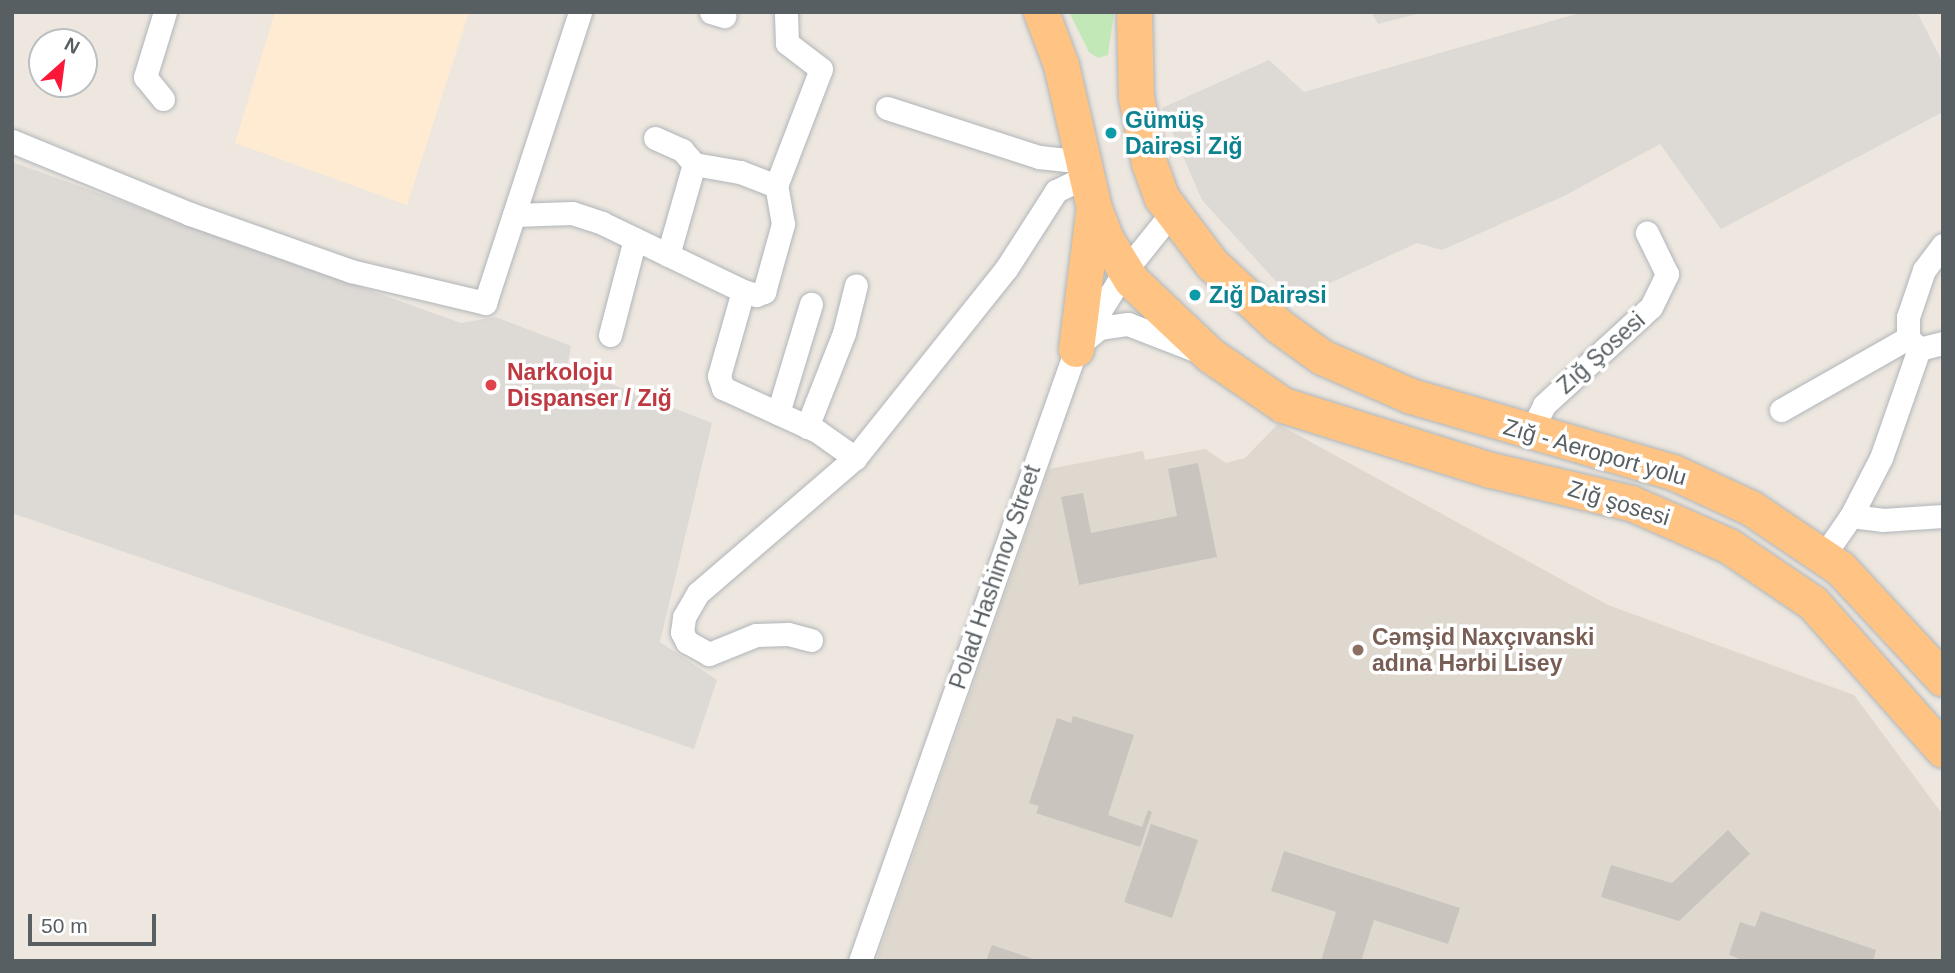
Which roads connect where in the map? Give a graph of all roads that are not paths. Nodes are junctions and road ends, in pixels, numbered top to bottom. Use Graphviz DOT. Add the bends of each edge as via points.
graph roads {
  1 [pos="166,12"];
  2 [pos="580,12"];
  3 [pos="786,12"];
  4 [pos="1041,12"];
  5 [pos="1134,12"];
  6 [pos="163,99"];
  7 [pos="887,108"];
  8 [pos="655,138"];
  9 [pos="12,141"];
  10 [pos="694,164"];
  11 [pos="1089,182"];
  12 [pos="776,186"];
  13 [pos="514,215"];
  14 [pos="1170,215"];
  15 [pos="1647,233"];
  16 [pos="635,239"];
  17 [pos="1943,246"];
  18 [pos="668,255"];
  19 [pos="1125,271"];
  20 [pos="856,285"];
  21 [pos="743,291"];
  22 [pos="811,304"];
  23 [pos="610,335"];
  24 [pos="1914,344"];
  25 [pos="1943,344"];
  26 [pos="1076,349"];
  27 [pos="1219,362"];
  28 [pos="1781,410"];
  29 [pos="778,413"];
  30 [pos="807,426"];
  31 [pos="1530,433"];
  32 [pos="855,457"];
  33 [pos="1851,516"];
  34 [pos="1943,516"];
  35 [pos="1824,555"];
  36 [pos="811,640"];
  37 [pos="1943,679"];
  38 [pos="1943,750"];
  39 [pos="860,961"];
  1 -- 6 [label="street" via="145,77"];
  2 -- 13 [label="street"];
  3 -- 12 [label="street" via="787,43 821,69"];
  4 -- 11 [label="highway" via="1061,65"];
  5 -- 14 [label="highway, Zığ - Aeroport yolu" via="1139,116 1156,185"];
  7 -- 11 [label="street" via="1039,157"];
  8 -- 10 [label="street" via="682,150"];
  9 -- 13 [label="street" via="190,214 351,271 485,303"];
  10 -- 12 [label="street" via="740,172"];
  10 -- 18 [label="street"];
  11 -- 19 [label="highway, Zığ şosesi"];
  11 -- 26 [label="highway"];
  11 -- 32 [label="street" via="1056,191 1006,269"];
  12 -- 21 [label="street" via="783,224 764,292"];
  13 -- 16 [label="street" via="572,213"];
  14 -- 19 [label="street, Polad Hashimov Street"];
  14 -- 31 [label="highway, Zığ - Aeroport yolu" via="1212,264 1279,326 1322,357 1359,375"];
  15 -- 31 [label="street, Zığ Şosesi" via="1667,274 1651,307 1544,405"];
  16 -- 18 [label="street"];
  16 -- 23 [label="street"];
  17 -- 24 [label="street" via="1914,292"];
  18 -- 21 [label="street"];
  19 -- 26 [label="street, Polad Hashimov Street"];
  19 -- 27 [label="highway, Zığ şosesi"];
  20 -- 30 [label="street" via="844,333"];
  21 -- 29 [label="street" via="719,376 723,388 735,396"];
  22 -- 29 [label="street"];
  24 -- 25 [label="street"];
  24 -- 28 [label="street"];
  24 -- 33 [label="street" via="1881,458"];
  26 -- 27 [label="street" via="1099,328 1128,324"];
  26 -- 39 [label="street, Polad Hashimov Street"];
  27 -- 38 [label="highway, Zığ şosesi" via="1283,405 1478,466 1631,503 1729,546 1813,603"];
  29 -- 30 [label="street"];
  30 -- 32 [label="street"];
  31 -- 35 [label="highway, Zığ - Aeroport yolu" via="1673,471 1751,508"];
  32 -- 36 [label="street" via="698,593 684,617 682,632 687,642 709,654 755,635 788,634"];
  33 -- 34 [label="street" via="1882,520"];
  33 -- 35 [label="street"];
  35 -- 37 [label="highway, Zığ - Aeroport yolu" via="1873,600"];
}
